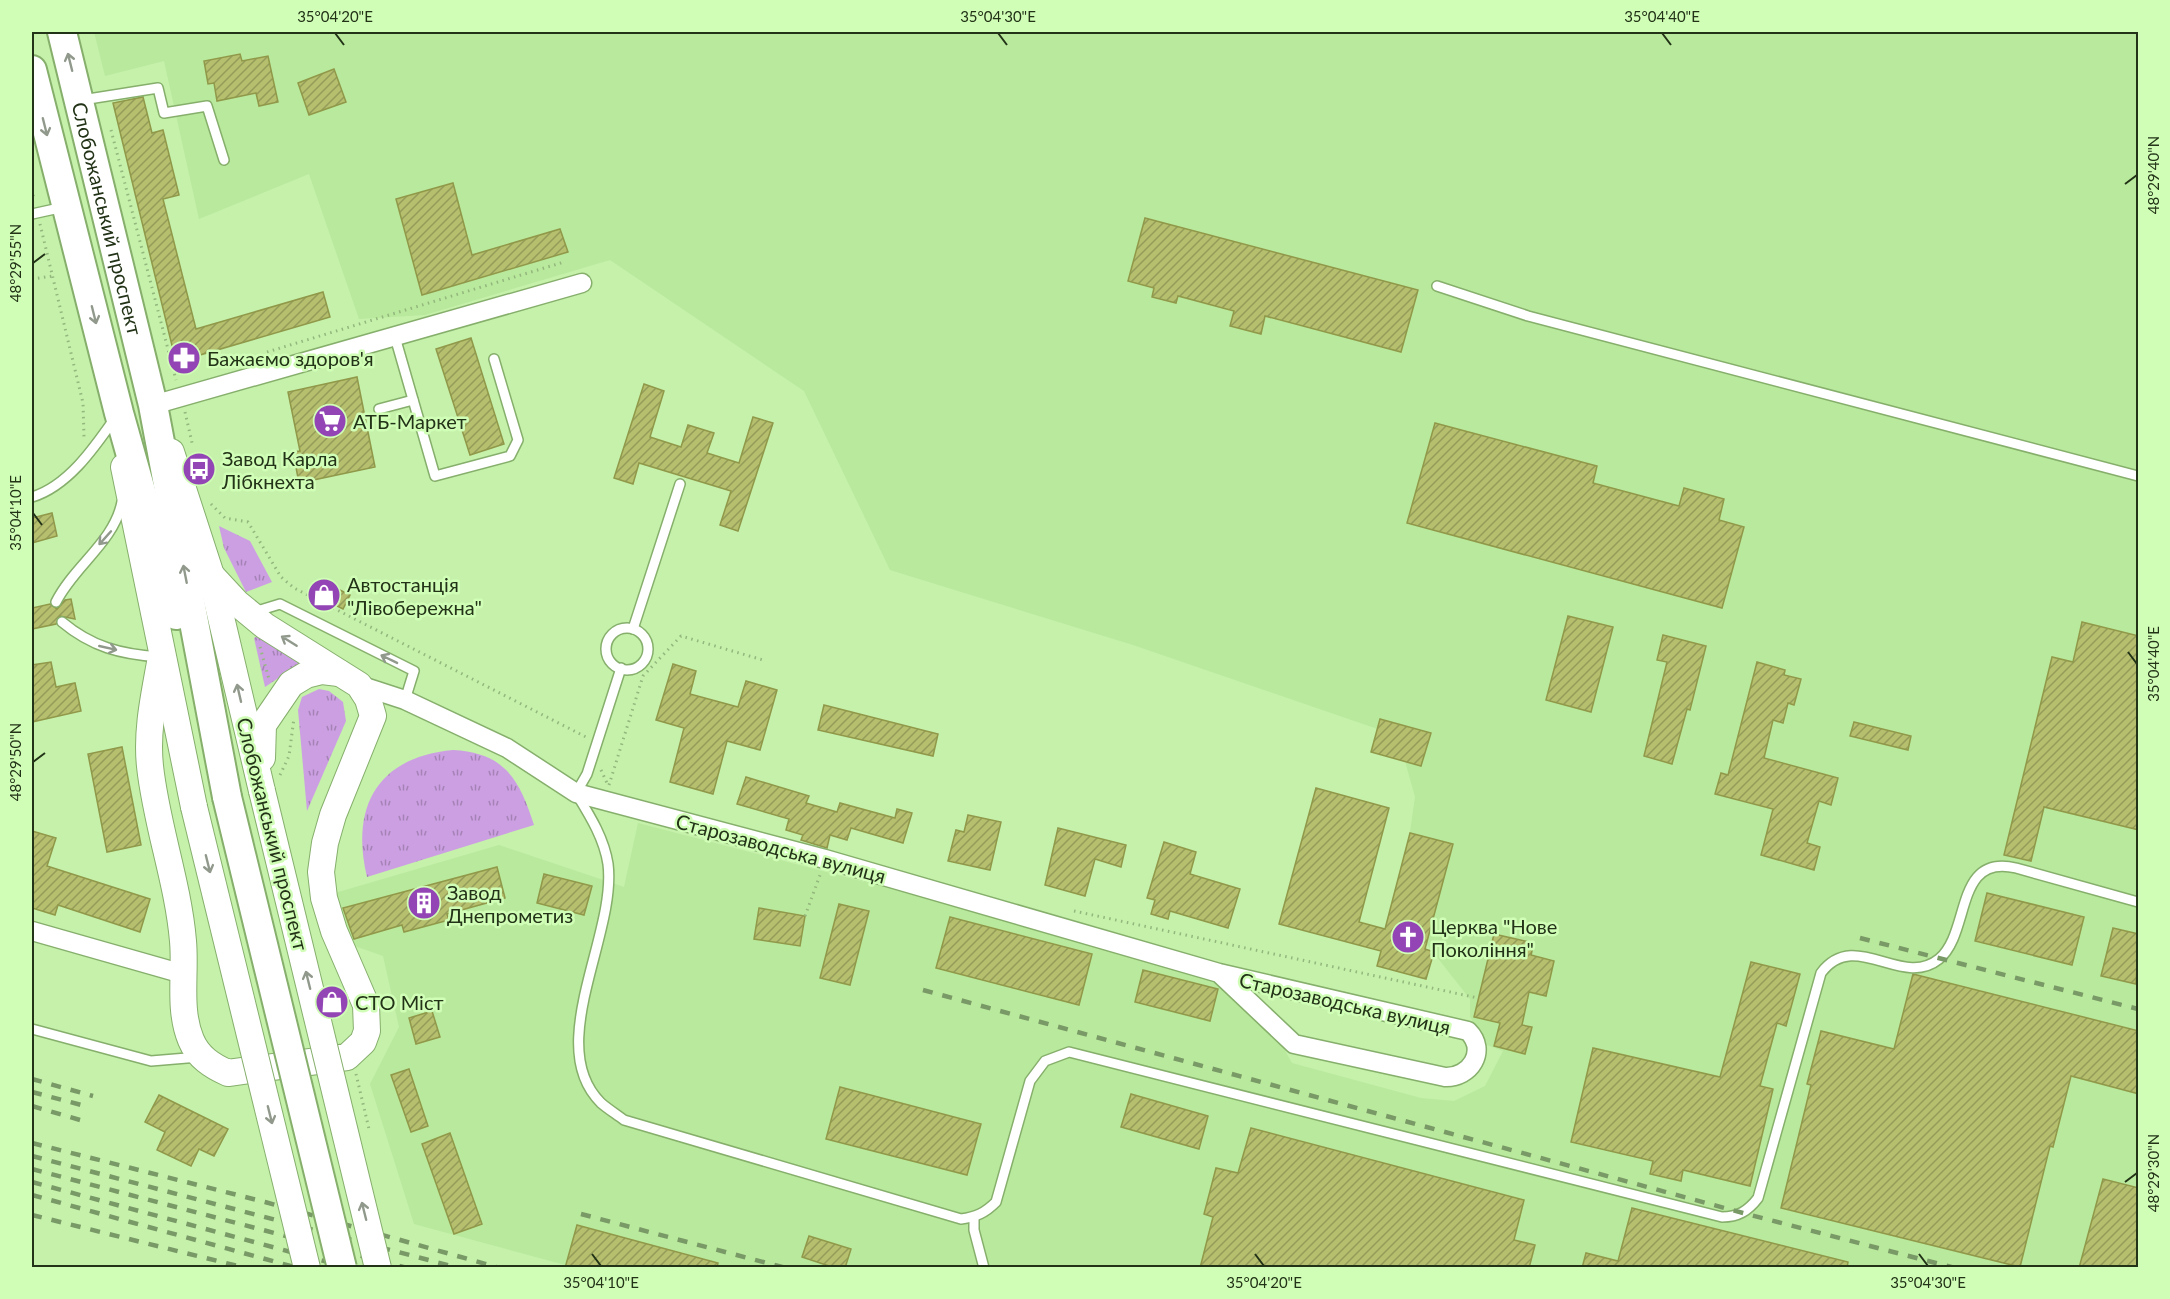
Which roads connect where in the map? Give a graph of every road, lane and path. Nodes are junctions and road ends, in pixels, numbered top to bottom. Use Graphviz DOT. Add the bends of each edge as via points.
graph roads {
  1 [pos="62,32"];
  2 [pos="32,70"];
  3 [pos="91,99"];
  4 [pos="224,160"];
  5 [pos="32,189"];
  6 [pos="66,207"];
  7 [pos="35,214"];
  8 [pos="564,262"];
  9 [pos="54,276"];
  10 [pos="32,279"];
  11 [pos="582,284"];
  12 [pos="1437,286"];
  13 [pos="395,337"];
  14 [pos="257,356"];
  15 [pos="494,359"];
  16 [pos="177,386"];
  17 [pos="413,400"];
  18 [pos="83,403"];
  19 [pos="153,405"];
  20 [pos="106,407"];
  21 [pos="379,409"];
  22 [pos="194,448"];
  23 [pos="88,457"];
  24 [pos="2139,476"];
  25 [pos="126,484"];
  26 [pos="680,484"];
  27 [pos="32,497"];
  28 [pos="209,503"];
  29 [pos="210,575"];
  30 [pos="56,602"];
  31 [pos="250,614"];
  32 [pos="62,622"];
  33 [pos="633,628"];
  34 [pos="161,657"];
  35 [pos="763,660"];
  36 [pos="621,668"];
  37 [pos="349,679"];
  38 [pos="405,700"];
  39 [pos="369,731"];
  40 [pos="594,753"];
  41 [pos="184,760"];
  42 [pos="150,765"];
  43 [pos="262,791"];
  44 [pos="576,794"];
  45 [pos="226,796"];
  46 [pos="825,859"];
  47 [pos="2139,902"];
  48 [pos="1065,909"];
  49 [pos="805,916"];
  50 [pos="32,931"];
  51 [pos="1219,973"];
  52 [pos="183,974"];
  53 [pos="1478,998"];
  54 [pos="32,1029"];
  55 [pos="201,1056"];
  56 [pos="356,1074"];
  57 [pos="364,1129"];
  58 [pos="974,1218"];
  59 [pos="307,1268"];
  60 [pos="342,1268"];
  61 [pos="378,1268"];
  62 [pos="984,1268"];
  3 -- 1 [label="main road, Слобожанський проспект, one-way"];
  2 -- 6 [label="main road, Слобожанський проспект, one-way"];
  3 -- 4 [label="lane" via="158,88 164,113 207,106"];
  3 -- 16 [label="path"];
  3 -- 19 [label="main road, Слобожанський проспект"];
  5 -- 7 [label="path"];
  6 -- 7 [label="lane"];
  6 -- 20 [label="main road, Слобожанський проспект, one-way"];
  7 -- 9 [label="path"];
  8 -- 14 [label="path"];
  9 -- 10 [label="path"];
  9 -- 18 [label="path"];
  11 -- 13 [label="street"];
  12 -- 24 [label="lane" via="1528,316"];
  13 -- 16 [label="street"];
  13 -- 17 [label="lane"];
  15 -- 17 [label="lane" via="518,440 510,456 435,476"];
  16 -- 19 [label="street"];
  16 -- 22 [label="path"];
  17 -- 21 [label="lane"];
  18 -- 20 [label="path"];
  18 -- 23 [label="path"];
  19 -- 29 [label="main road, Слобожанський проспект" via="178,470"];
  45 -- 19 [label="main road, Слобожанський проспект, one-way"];
  20 -- 23 [label="lane"];
  20 -- 25 [label="main road, Слобожанський проспект"];
  20 -- 45 [label="main road, Слобожанський проспект"];
  23 -- 27 [label="lane" via="44,494"];
  25 -- 30 [label="lane, one-way" via="120,515 112,530 77,568"];
  25 -- 34 [label="main road, Слобожанський проспект"];
  26 -- 33 [label="lane"];
  28 -- 40 [label="path" via="225,518 248,522 281,577 294,588 588,738"];
  29 -- 31 [label="main road"];
  43 -- 29 [label="main road, Слобожанський проспект, one-way"];
  37 -- 31 [label="main road, one-way"];
  38 -- 31 [label="lane, one-way" via="414,671 280,604"];
  32 -- 34 [label="lane, one-way" via="86,642"];
  33 -- 36 [label="lane" via="619,629 606,646 609,660"];
  33 -- 36 [label="lane" via="645,637 646,658 635,668"];
  34 -- 41 [label="main road, Слобожанський проспект"];
  34 -- 42 [label="main road" via="152,711"];
  35 -- 40 [label="path" via="681,636 643,676 609,787"];
  36 -- 40 [label="lane"];
  37 -- 38 [label="street, Старозаводська вулиця"];
  37 -- 39 [label="main road" via="371,707"];
  37 -- 43 [label="main road" via="322,671 306,675 281,696 263,725"];
  38 -- 39 [label="street" via="384,713"];
  38 -- 44 [label="street, Старозаводська вулиця" via="507,748"];
  39 -- 55 [label="main road" via="333,814 321,872 334,931 366,1005 367,1031 363,1042 347,1058 228,1073"];
  40 -- 44 [label="lane"];
  41 -- 42 [label="main road" via="178,754 165,752"];
  41 -- 59 [label="main road, Слобожанський проспект, one-way, bridge"];
  42 -- 52 [label="main road" via="183,940"];
  61 -- 43 [label="main road, Слобожанський проспект, one-way, bridge"];
  44 -- 46 [label="street, Старозаводська вулиця"];
  44 -- 58 [label="lane" via="597,827 608,865 607,905 580,1023 578,1052 585,1079 601,1103 624,1120 948,1216"];
  45 -- 60 [label="main road, Слобожанський проспект, bridge"];
  46 -- 49 [label="path"];
  46 -- 51 [label="street, Старозаводська вулиця"];
  47 -- 58 [label="lane" via="2016,868 1995,866 1971,884 1946,952 1929,966 1908,967 1849,955 1828,964 1821,973 1758,1198 1733,1217 1711,1215 1069,1052 1057,1054 1036,1069 996,1202"];
  48 -- 53 [label="path"];
  50 -- 52 [label="street"];
  51 -- 51 [label="street, Старозаводська вулиця" via="1468,1031 1476,1039 1478,1050 1474,1062 1462,1074 1445,1077 1294,1044"];
  52 -- 55 [label="main road" via="185,1023"];
  54 -- 55 [label="lane" via="151,1061"];
  56 -- 57 [label="path" via="369,1129"];
  58 -- 62 [label="lane"];
}
